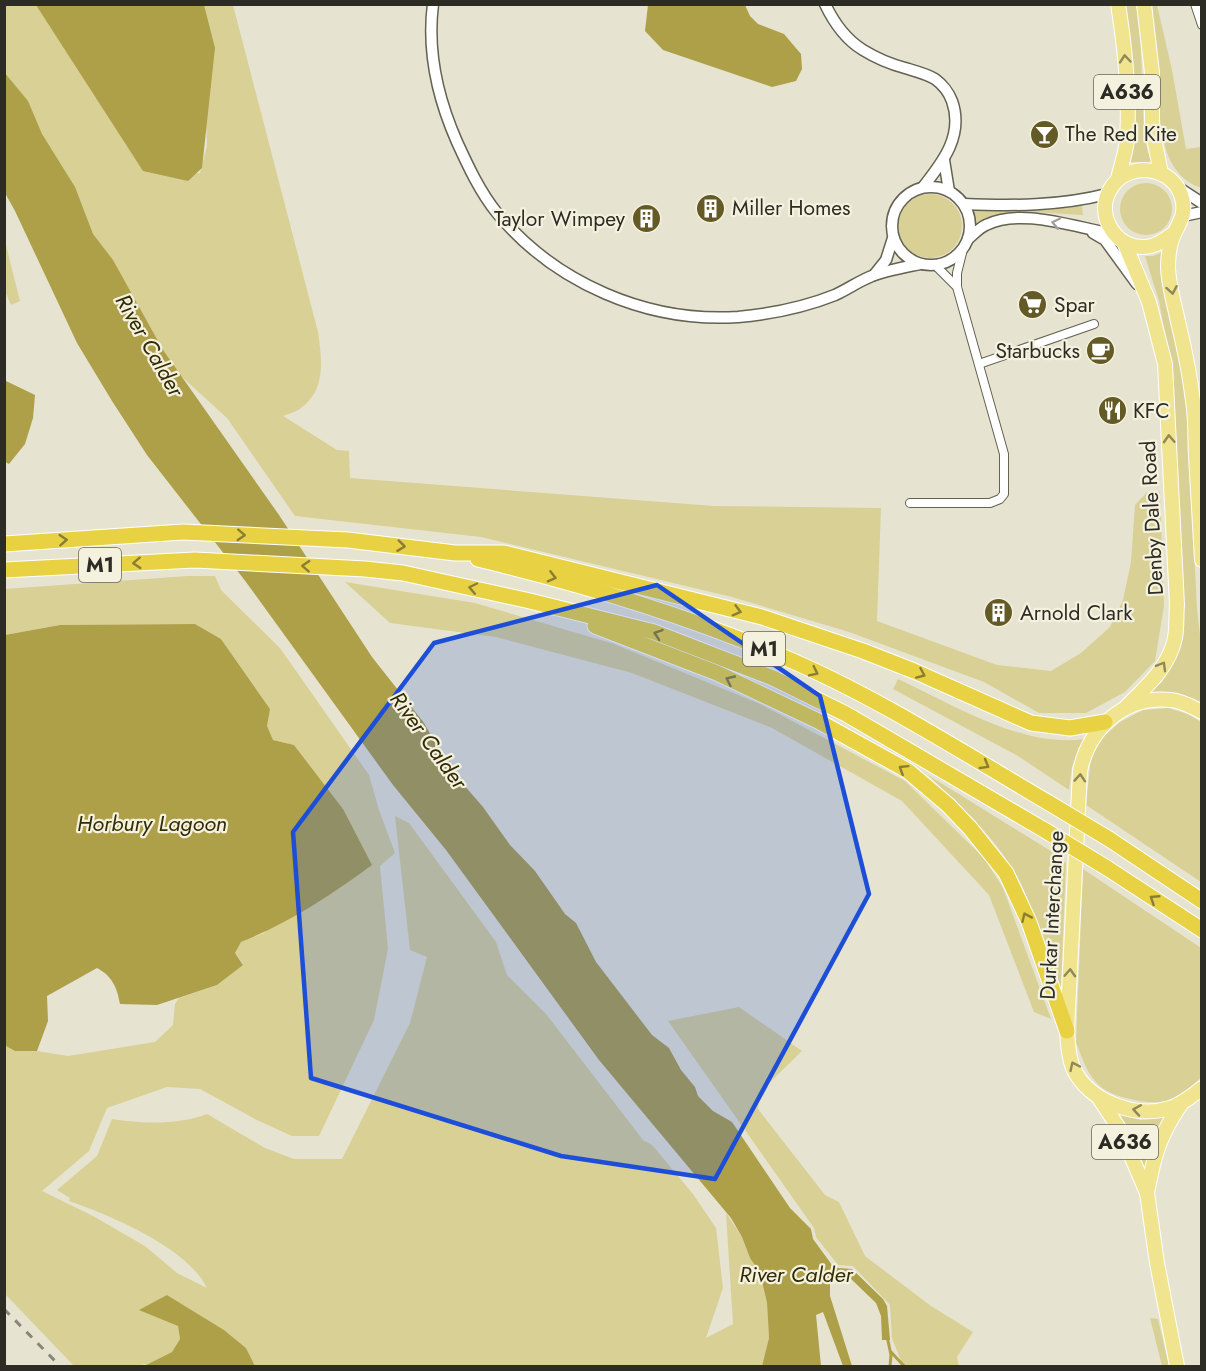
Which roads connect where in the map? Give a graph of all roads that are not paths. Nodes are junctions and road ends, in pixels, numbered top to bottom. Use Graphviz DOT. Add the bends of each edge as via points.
graph roads {
  1 [pos="433,4"];
  2 [pos="825,4"];
  3 [pos="1118,4"];
  4 [pos="1144,4"];
  5 [pos="1195,4"];
  6 [pos="1202,25"];
  7 [pos="944,160"];
  8 [pos="1161,173"];
  9 [pos="1118,179"];
  10 [pos="923,187"];
  11 [pos="1179,188"];
  12 [pos="949,191"];
  13 [pos="1107,194"];
  14 [pos="1202,203"];
  15 [pos="964,204"];
  16 [pos="1202,212"];
  17 [pos="1183,216"];
  18 [pos="1087,230"];
  19 [pos="1174,233"];
  20 [pos="893,238"];
  21 [pos="1119,238"];
  22 [pos="965,244"];
  23 [pos="920,264"];
  24 [pos="935,265"];
  25 [pos="874,275"];
  26 [pos="957,287"];
  27 [pos="1149,302"];
  28 [pos="1094,324"];
  29 [pos="979,364"];
  30 [pos="910,503"];
  31 [pos="4,544"];
  32 [pos="455,553"];
  33 [pos="1202,560"];
  34 [pos="4,570"];
  35 [pos="530,601"];
  36 [pos="1123,710"];
  37 [pos="1202,712"];
  38 [pos="1106,722"];
  39 [pos="1202,901"];
  40 [pos="1202,930"];
  41 [pos="1067,1031"];
  42 [pos="1202,1088"];
  43 [pos="1096,1094"];
  44 [pos="1180,1104"];
  45 [pos="1147,1193"];
  46 [pos="1177,1366"];
  1 -- 25 [label="street" via="433,55 439,92 465,160 496,211 517,234 576,279 636,305 718,317 789,309 836,294"];
  2 -- 7 [label="street" via="845,36 862,49 935,79 950,96 956,111 956,129"];
  9 -- 3 [label="main road, A636, one-way" via="1127,140 1127,85"];
  4 -- 8 [label="main road, A636" via="1152,73 1152,129"];
  5 -- 6 [label="street"];
  7 -- 10 [label="street"];
  7 -- 12 [label="street"];
  8 -- 9 [label="main road" via="1138,170"];
  8 -- 11 [label="main road"];
  9 -- 13 [label="main road"];
  10 -- 12 [label="street"];
  10 -- 20 [label="street" via="905,196 897,206 892,219"];
  11 -- 14 [label="street"];
  11 -- 17 [label="main road"];
  12 -- 15 [label="street"];
  13 -- 15 [label="street" via="1041,205"];
  13 -- 21 [label="main road, Denby Dale Road" via="1105,215"];
  15 -- 22 [label="street" via="970,221"];
  16 -- 17 [label="street"];
  17 -- 19 [label="main road"];
  18 -- 21 [label="street"];
  18 -- 22 [label="street, one-way" via="1051,221 1006,220 986,225"];
  18 -- 27 [label="street" via="1106,240"];
  19 -- 21 [label="main road" via="1149,247 1136,247"];
  19 -- 33 [label="main road, one-way" via="1168,267 1194,405"];
  20 -- 23 [label="street" via="904,254"];
  20 -- 25 [label="street" via="886,260"];
  21 -- 27 [label="main road, Denby Dale Road"];
  22 -- 24 [label="street" via="951,260"];
  22 -- 26 [label="street"];
  23 -- 24 [label="street"];
  23 -- 25 [label="street"];
  24 -- 26 [label="street"];
  26 -- 29 [label="street"];
  36 -- 27 [label="main road, Denby Dale Road, one-way" via="1156,677 1167,659 1174,638 1177,605 1165,364"];
  28 -- 29 [label="street"];
  29 -- 30 [label="street" via="1004,454 1004,494 990,503"];
  31 -- 32 [label="highway, M1, one-way" via="183,532 348,540"];
  32 -- 38 [label="highway, one-way" via="504,553 762,617 914,671 1031,723 1070,728"];
  32 -- 39 [label="highway, M1, one-way, bridge" via="565,580 661,610 782,656 859,693 1049,803"];
  35 -- 34 [label="highway, M1, one-way" via="403,573 365,569 195,560"];
  40 -- 35 [label="highway, M1, one-way, bridge" via="1107,868 846,714 772,678 654,632"];
  41 -- 35 [label="highway, one-way" via="1029,922 1006,873 948,805 908,771 818,721 717,673"];
  36 -- 37 [label="main road, Durkar Interchange" via="1153,700 1172,700"];
  36 -- 38 [label="main road, Durkar Interchange"];
  41 -- 38 [label="main road, Durkar Interchange, one-way" via="1080,771 1087,747"];
  43 -- 41 [label="main road, Durkar Interchange, one-way" via="1074,1068"];
  42 -- 44 [label="main road, Durkar Interchange"];
  44 -- 43 [label="main road, Durkar Interchange, one-way" via="1149,1112 1130,1110"];
  43 -- 45 [label="main road, A636" via="1120,1130"];
  44 -- 45 [label="main road, A636" via="1165,1126"];
  45 -- 46 [label="main road, A636"];
}
